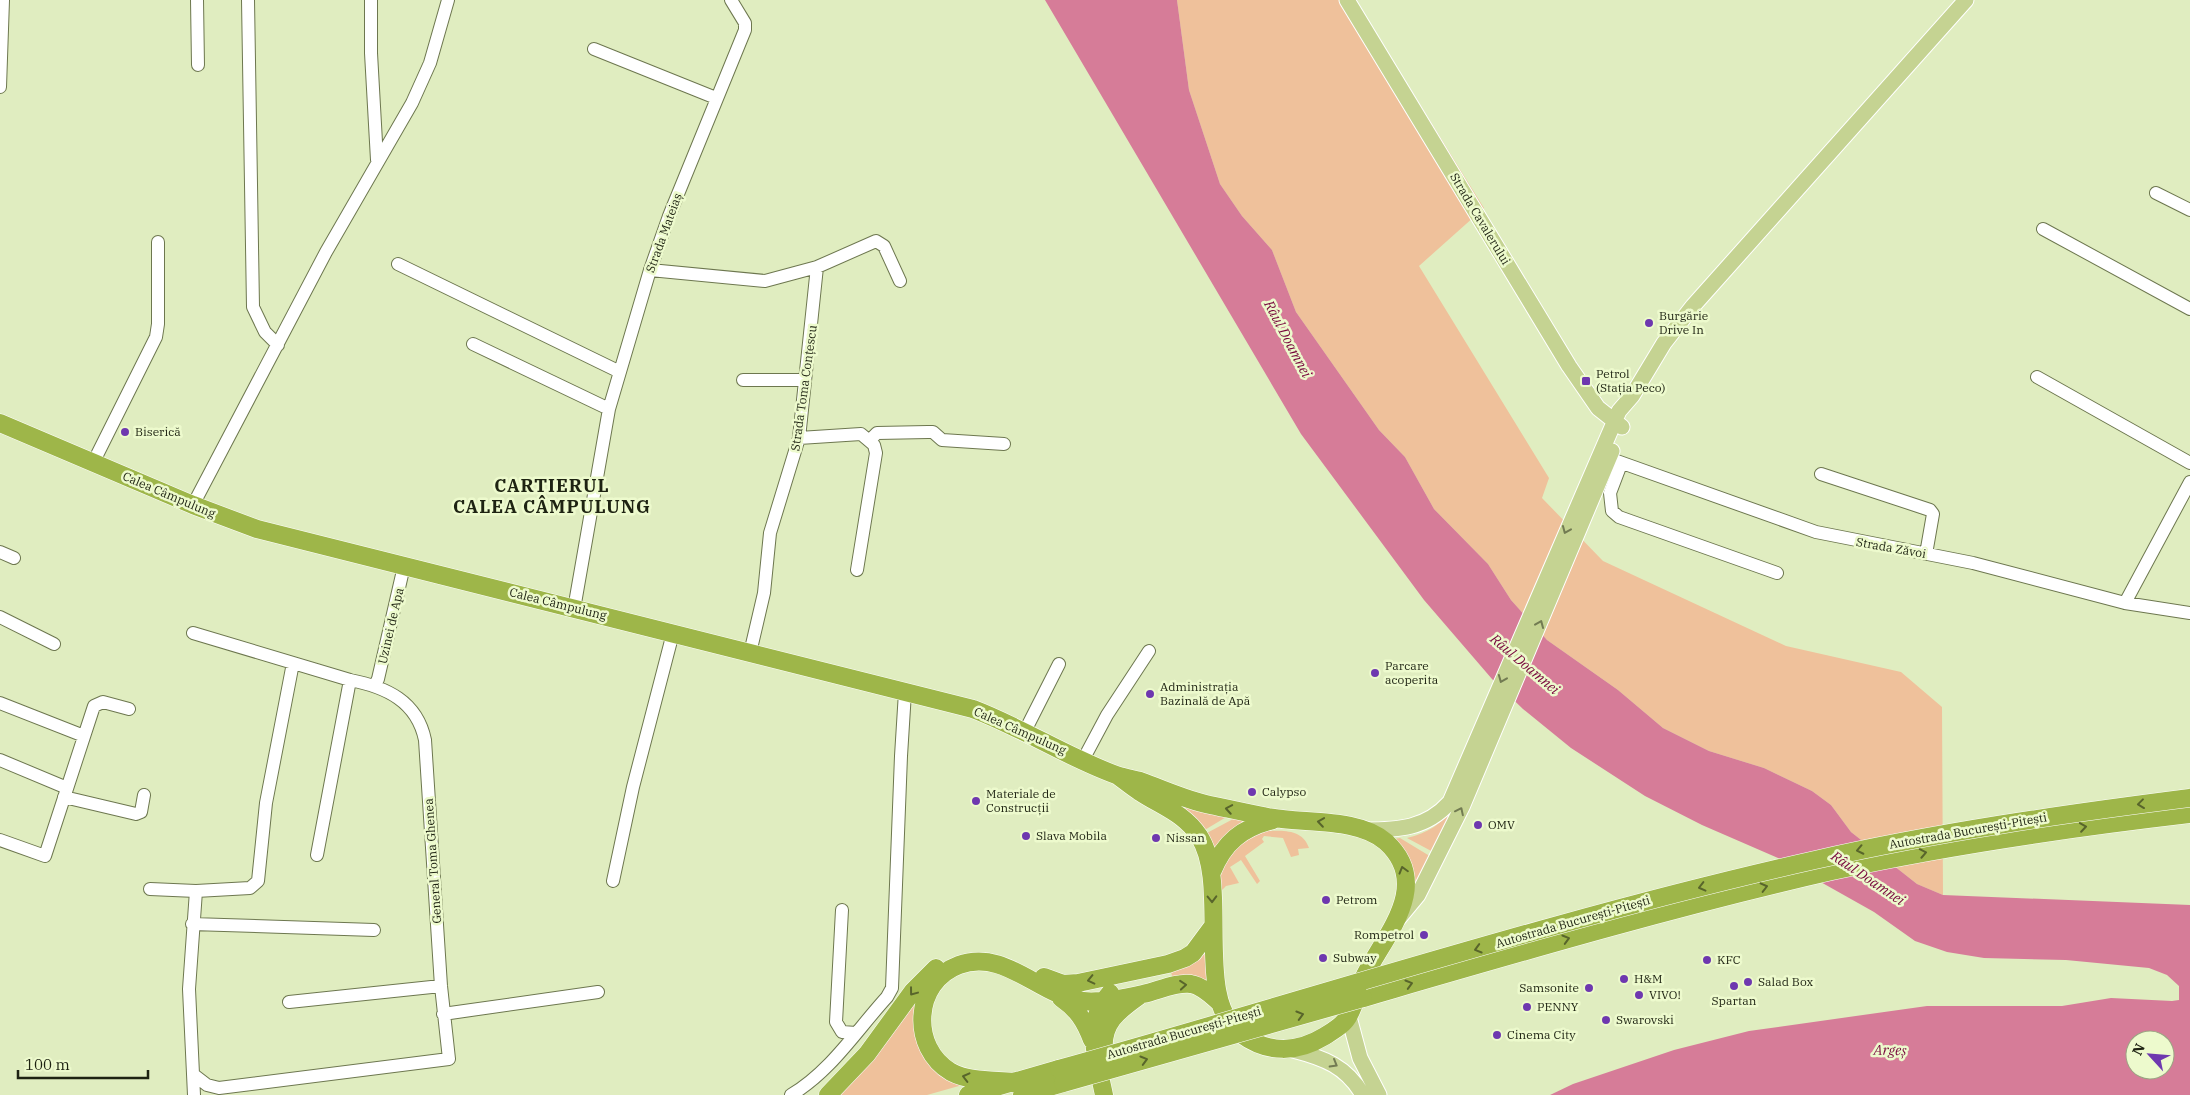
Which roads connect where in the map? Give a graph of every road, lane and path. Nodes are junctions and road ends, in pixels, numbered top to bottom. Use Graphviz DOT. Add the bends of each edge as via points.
graph roads {
  1 [pos="3,0"];
  2 [pos="197,0"];
  3 [pos="248,0"];
  4 [pos="371,0"];
  5 [pos="448,0"];
  6 [pos="731,0"];
  7 [pos="1347,0"];
  8 [pos="1966,0"];
  9 [pos="594,49"];
  10 [pos="198,65"];
  11 [pos="0,87"];
  12 [pos="716,98"];
  13 [pos="377,160"];
  14 [pos="2156,193"];
  15 [pos="2190,210"];
  16 [pos="2044,229"];
  17 [pos="158,242"];
  18 [pos="398,264"];
  19 [pos="817,267"];
  20 [pos="650,270"];
  21 [pos="900,281"];
  22 [pos="2190,309"];
  23 [pos="473,344"];
  24 [pos="278,345"];
  25 [pos="620,372"];
  26 [pos="2037,377"];
  27 [pos="743,380"];
  28 [pos="805,380"];
  29 [pos="609,409"];
  30 [pos="0,424"];
  31 [pos="1619,425"];
  32 [pos="799,438"];
  33 [pos="870,440"];
  34 [pos="1004,444"];
  35 [pos="1610,459"];
  36 [pos="93,463"];
  37 [pos="2190,463"];
  38 [pos="1821,474"];
  39 [pos="2190,482"];
  40 [pos="193,505"];
  41 [pos="0,552"];
  42 [pos="1926,554"];
  43 [pos="14,558"];
  44 [pos="404,566"];
  45 [pos="857,570"];
  46 [pos="1777,573"];
  47 [pos="2125,603"];
  48 [pos="574,609"];
  49 [pos="2190,613"];
  50 [pos="0,617"];
  51 [pos="193,633"];
  52 [pos="673,633"];
  53 [pos="54,644"];
  54 [pos="1150,651"];
  55 [pos="750,653"];
  56 [pos="292,662"];
  57 [pos="1059,664"];
  58 [pos="350,680"];
  59 [pos="375,685"];
  60 [pos="905,692"];
  61 [pos="0,703"];
  62 [pos="129,709"];
  63 [pos="1025,731"];
  64 [pos="1488,732"];
  65 [pos="84,736"];
  66 [pos="0,760"];
  67 [pos="1083,760"];
  68 [pos="1118,776"];
  69 [pos="66,793"];
  70 [pos="144,795"];
  71 [pos="2190,798"];
  72 [pos="2190,814"];
  73 [pos="1277,819"];
  74 [pos="1364,830"];
  75 [pos="0,840"];
  76 [pos="317,855"];
  77 [pos="1212,872"];
  78 [pos="613,881"];
  79 [pos="150,889"];
  80 [pos="196,890"];
  81 [pos="842,910"];
  82 [pos="1399,918"];
  83 [pos="192,924"];
  84 [pos="1213,926"];
  85 [pos="374,930"];
  86 [pos="1156,968"];
  87 [pos="441,986"];
  88 [pos="598,992"];
  89 [pos="1052,992"];
  90 [pos="1142,994"];
  91 [pos="1103,1001"];
  92 [pos="289,1002"];
  93 [pos="1219,1002"];
  94 [pos="443,1014"];
  95 [pos="1349,1017"];
  96 [pos="856,1033"];
  97 [pos="1093,1040"];
  98 [pos="1293,1050"];
  99 [pos="194,1075"];
  100 [pos="1061,1076"];
  101 [pos="1018,1088"];
  102 [pos="1373,1094"];
  103 [pos="194,1095"];
  104 [pos="791,1095"];
  105 [pos="828,1095"];
  106 [pos="968,1095"];
  107 [pos="1104,1095"];
  108 [pos="1112,1095"];
  1 -- 11 [label="street"];
  2 -- 10 [label="street"];
  3 -- 24 [label="street" via="253,307 265,332"];
  4 -- 13 [label="street"];
  5 -- 13 [label="street" via="430,63 412,103"];
  6 -- 12 [label="street, Strada Mateiaș" via="745,23 745,30"];
  7 -- 31 [label="main road, Strada Cavalerului" via="1569,366 1598,408"];
  8 -- 31 [label="main road" via="1693,306 1619,411"];
  9 -- 12 [label="street"];
  12 -- 20 [label="street, Strada Mateiaș"];
  13 -- 24 [label="street"];
  14 -- 15 [label="street"];
  16 -- 22 [label="street"];
  17 -- 36 [label="street" via="156,337"];
  18 -- 25 [label="street"];
  19 -- 20 [label="street" via="765,281"];
  19 -- 21 [label="street" via="879,241"];
  19 -- 28 [label="street, Strada Toma Conțescu"];
  20 -- 25 [label="street, Strada Mateiaș"];
  23 -- 29 [label="street"];
  24 -- 40 [label="street"];
  25 -- 29 [label="street, Strada Mateiaș"];
  26 -- 37 [label="street"];
  27 -- 28 [label="street"];
  28 -- 32 [label="street, Strada Toma Conțescu"];
  29 -- 48 [label="street, Strada Mateiaș"];
  30 -- 36 [label="highway, Calea Câmpulung"];
  31 -- 35 [label="main road"];
  32 -- 33 [label="street" via="861,434"];
  32 -- 55 [label="street, Strada Toma Conțescu" via="770,533 764,593"];
  33 -- 34 [label="street" via="877,433 933,432 942,440"];
  33 -- 45 [label="street" via="876,453"];
  35 -- 42 [label="street, Strada Zăvoi" via="1816,532"];
  35 -- 46 [label="street" via="1612,511 1619,516"];
  35 -- 64 [label="main road" via="1591,488"];
  36 -- 40 [label="highway, Calea Câmpulung"];
  38 -- 42 [label="street" via="1930,510 1933,514"];
  39 -- 47 [label="street"];
  40 -- 44 [label="highway, Calea Câmpulung" via="264,531"];
  41 -- 43 [label="street"];
  42 -- 47 [label="street, Strada Zăvoi" via="1974,563"];
  44 -- 48 [label="highway, Calea Câmpulung"];
  44 -- 59 [label="street, Uzinei de Apa"];
  47 -- 49 [label="street, Strada Zăvoi"];
  48 -- 52 [label="highway, Calea Câmpulung"];
  50 -- 53 [label="street"];
  51 -- 56 [label="street"];
  52 -- 55 [label="highway, Calea Câmpulung"];
  52 -- 78 [label="street" via="633,787"];
  54 -- 67 [label="street" via="1107,715"];
  55 -- 60 [label="highway, Calea Câmpulung"];
  56 -- 58 [label="street"];
  56 -- 80 [label="street" via="266,803 258,882 250,888"];
  57 -- 63 [label="street"];
  58 -- 59 [label="street"];
  58 -- 76 [label="street"];
  59 -- 87 [label="street, General Toma Ghenea" via="398,699 421,722 426,748"];
  60 -- 63 [label="highway, Calea Câmpulung" via="973,709"];
  60 -- 96 [label="street" via="892,988"];
  61 -- 65 [label="street"];
  62 -- 65 [label="street" via="102,702 96,704"];
  63 -- 67 [label="highway, Calea Câmpulung"];
  64 -- 74 [label="main road" via="1454,796 1436,816 1412,828"];
  82 -- 64 [label="main road, one-way" via="1418,895 1428,876"];
  65 -- 69 [label="street"];
  66 -- 69 [label="street"];
  67 -- 68 [label="highway, Calea Câmpulung"];
  73 -- 68 [label="highway, Calea Câmpulung, one-way" via="1211,806"];
  68 -- 77 [label="highway, Calea Câmpulung" via="1188,822 1208,851"];
  69 -- 70 [label="street" via="136,814 141,812"];
  69 -- 75 [label="street" via="45,856"];
  71 -- 100 [label="highway, Autostrada București-Pitești, one-way, bridge" via="1951,833 1748,875 1573,922"];
  100 -- 72 [label="highway, Autostrada București-Pitești, one-way, bridge" via="1773,885 1943,849"];
  74 -- 73 [label="highway, Calea Câmpulung, one-way"];
  73 -- 77 [label="highway" via="1255,824 1234,838"];
  82 -- 74 [label="highway, Calea Câmpulung, one-way" via="1406,893 1404,869 1384,840"];
  77 -- 84 [label="highway, Calea Câmpulung, one-way"];
  79 -- 80 [label="street"];
  80 -- 83 [label="street"];
  81 -- 96 [label="street" via="836,1022 842,1032"];
  82 -- 95 [label="highway" via="1364,976"];
  83 -- 85 [label="street"];
  83 -- 99 [label="street" via="189,989"];
  84 -- 86 [label="highway" via="1193,953"];
  84 -- 93 [label="highway, Calea Câmpulung"];
  86 -- 91 [label="highway" via="1114,988"];
  86 -- 105 [label="highway, one-way" via="1063,984 997,956 976,954 958,957 923,979 871,1049"];
  87 -- 92 [label="street"];
  87 -- 94 [label="street, General Toma Ghenea"];
  88 -- 94 [label="street"];
  89 -- 91 [label="highway" via="1084,1001"];
  89 -- 97 [label="highway" via="1077,1010"];
  101 -- 89 [label="highway, one-way" via="962,1077 936,1060 928,1050 922,1029 926,997 948,971 975,962 1002,966"];
  90 -- 91 [label="highway"];
  90 -- 93 [label="highway, one-way" via="1192,984"];
  90 -- 108 [label="highway" via="1114,1015 1105,1033 1104,1053"];
  91 -- 97 [label="highway" via="1097,1013"];
  93 -- 98 [label="highway, Calea Câmpulung" via="1232,1027 1240,1034 1269,1047"];
  94 -- 99 [label="street, General Toma Ghenea" via="449,1059 219,1088 207,1085"];
  95 -- 98 [label="highway" via="1327,1035"];
  95 -- 102 [label="main road"];
  96 -- 104 [label="street" via="825,1068"];
  97 -- 107 [label="highway"];
  98 -- 102 [label="main road, one-way" via="1337,1065"];
  99 -- 103 [label="street"];
  100 -- 101 [label="highway, Autostrada București-Pitești"];
  101 -- 106 [label="highway, Autostrada București-Pitești"];
}
